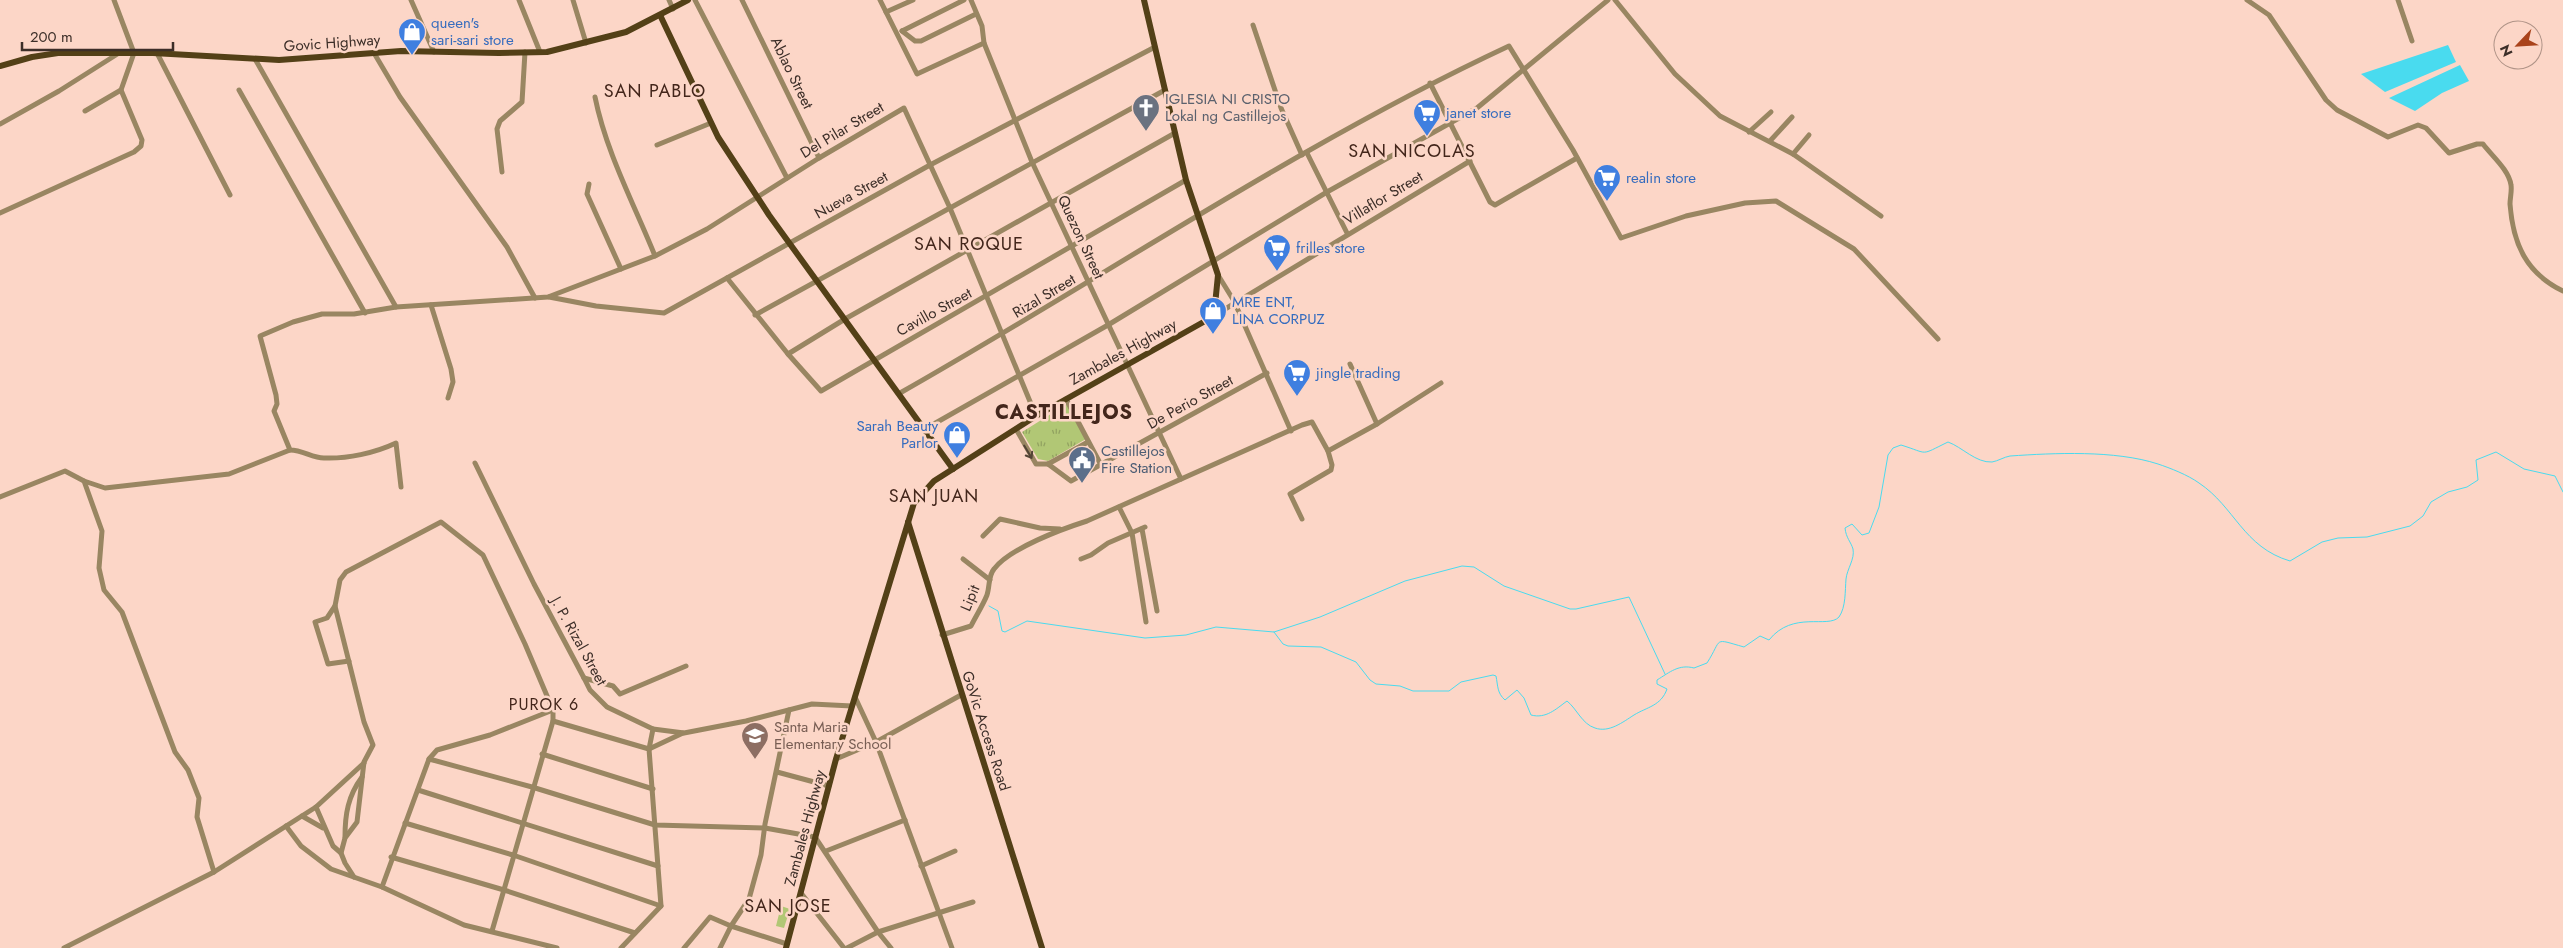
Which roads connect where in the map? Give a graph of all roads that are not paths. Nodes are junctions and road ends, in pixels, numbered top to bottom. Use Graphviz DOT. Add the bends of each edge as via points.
graph roads {
  1 [pos="114,0"];
  2 [pos="411,0"];
  3 [pos="520,0"];
  4 [pos="573,0"];
  5 [pos="669,0"];
  6 [pos="688,0"];
  7 [pos="695,0"];
  8 [pos="742,0"];
  9 [pos="880,0"];
  10 [pos="913,0"];
  11 [pos="964,0"];
  12 [pos="971,0"];
  13 [pos="1144,0"];
  14 [pos="1608,0"];
  15 [pos="1615,0"];
  16 [pos="2247,0"];
  17 [pos="2398,0"];
  18 [pos="673,9"];
  19 [pos="886,12"];
  20 [pos="976,14"];
  21 [pos="660,15"];
  22 [pos="1253,25"];
  23 [pos="902,31"];
  24 [pos="896,34"];
  25 [pos="2412,42"];
  26 [pos="586,43"];
  27 [pos="984,43"];
  28 [pos="1155,47"];
  29 [pos="434,52"];
  30 [pos="525,52"];
  31 [pos="540,52"];
  32 [pos="119,53"];
  33 [pos="134,53"];
  34 [pos="374,53"];
  35 [pos="157,54"];
  36 [pos="255,59"];
  37 [pos="0,66"];
  38 [pos="1524,71"];
  39 [pos="1430,83"];
  40 [pos="121,90"];
  41 [pos="239,90"];
  42 [pos="1165,90"];
  43 [pos="595,97"];
  44 [pos="85,111"];
  45 [pos="1771,112"];
  46 [pos="1792,117"];
  47 [pos="1015,121"];
  48 [pos="711,123"];
  49 [pos="0,124"];
  50 [pos="1450,124"];
  51 [pos="1749,132"];
  52 [pos="1175,133"];
  53 [pos="1809,135"];
  54 [pos="1770,141"];
  55 [pos="658,145"];
  56 [pos="1305,154"];
  57 [pos="1793,154"];
  58 [pos="819,158"];
  59 [pos="1577,158"];
  60 [pos="1470,161"];
  61 [pos="1032,162"];
  62 [pos="930,164"];
  63 [pos="502,172"];
  64 [pos="787,178"];
  65 [pos="1186,180"];
  66 [pos="589,184"];
  67 [pos="1327,192"];
  68 [pos="230,195"];
  69 [pos="758,196"];
  70 [pos="1051,203"];
  71 [pos="950,208"];
  72 [pos="0,213"];
  73 [pos="1198,216"];
  74 [pos="1881,216"];
  75 [pos="1348,233"];
  76 [pos="789,243"];
  77 [pos="1072,248"];
  78 [pos="968,251"];
  79 [pos="655,256"];
  80 [pos="1215,261"];
  81 [pos="621,269"];
  82 [pos="1218,275"];
  83 [pos="727,278"];
  84 [pos="816,281"];
  85 [pos="1089,283"];
  86 [pos="2563,291"];
  87 [pos="548,297"];
  88 [pos="986,297"];
  89 [pos="535,298"];
  90 [pos="1234,301"];
  91 [pos="431,305"];
  92 [pos="396,307"];
  93 [pos="365,313"];
  94 [pos="755,315"];
  95 [pos="845,318"];
  96 [pos="1207,320"];
  97 [pos="1108,325"];
  98 [pos="1001,336"];
  99 [pos="1938,339"];
  100 [pos="788,354"];
  101 [pos="875,359"];
  102 [pos="1350,364"];
  103 [pos="1128,365"];
  104 [pos="1267,373"];
  105 [pos="1019,376"];
  106 [pos="1441,383"];
  107 [pos="900,393"];
  108 [pos="448,398"];
  109 [pos="1066,399"];
  110 [pos="1036,416"];
  111 [pos="1377,424"];
  112 [pos="925,429"];
  113 [pos="1016,429"];
  114 [pos="1291,431"];
  115 [pos="1160,433"];
  116 [pos="1088,442"];
  117 [pos="290,450"];
  118 [pos="1328,451"];
  119 [pos="475,463"];
  120 [pos="1048,464"];
  121 [pos="1101,465"];
  122 [pos="953,469"];
  123 [pos="1181,480"];
  124 [pos="84,481"];
  125 [pos="401,487"];
  126 [pos="0,497"];
  127 [pos="1120,507"];
  128 [pos="1302,520"];
  129 [pos="907,521"];
  130 [pos="1061,529"];
  131 [pos="1132,533"];
  132 [pos="984,536"];
  133 [pos="1081,558"];
  134 [pos="963,559"];
  135 [pos="990,580"];
  136 [pos="335,606"];
  137 [pos="1157,610"];
  138 [pos="1146,622"];
  139 [pos="942,635"];
  140 [pos="349,661"];
  141 [pos="686,666"];
  142 [pos="584,678"];
  143 [pos="961,694"];
  144 [pos="855,697"];
  145 [pos="852,706"];
  146 [pos="553,710"];
  147 [pos="789,710"];
  148 [pos="553,721"];
  149 [pos="653,729"];
  150 [pos="684,733"];
  151 [pos="876,742"];
  152 [pos="649,748"];
  153 [pos="542,754"];
  154 [pos="429,759"];
  155 [pos="836,759"];
  156 [pos="364,762"];
  157 [pos="777,772"];
  158 [pos="363,776"];
  159 [pos="829,786"];
  160 [pos="532,787"];
  161 [pos="653,789"];
  162 [pos="418,790"];
  163 [pos="316,807"];
  164 [pos="302,816"];
  165 [pos="905,820"];
  166 [pos="522,823"];
  167 [pos="405,824"];
  168 [pos="286,826"];
  169 [pos="655,826"];
  170 [pos="765,828"];
  171 [pos="326,830"];
  172 [pos="815,837"];
  173 [pos="344,838"];
  174 [pos="955,851"];
  175 [pos="826,852"];
  176 [pos="341,853"];
  177 [pos="513,855"];
  178 [pos="392,857"];
  179 [pos="658,866"];
  180 [pos="921,866"];
  181 [pos="214,872"];
  182 [pos="354,877"];
  183 [pos="382,887"];
  184 [pos="504,890"];
  185 [pos="801,893"];
  186 [pos="973,902"];
  187 [pos="661,906"];
  188 [pos="938,912"];
  189 [pos="731,926"];
  190 [pos="492,931"];
  191 [pos="878,932"];
  192 [pos="635,933"];
  193 [pos="786,946"];
  194 [pos="64,948"];
  195 [pos="557,948"];
  196 [pos="621,948"];
  197 [pos="684,948"];
  198 [pos="720,948"];
  199 [pos="845,948"];
  200 [pos="891,948"];
  201 [pos="952,948"];
  202 [pos="1042,948"];
  1 -- 33 [label="street"];
  2 -- 29 [label="street"];
  3 -- 31 [label="street"];
  4 -- 26 [label="street"];
  5 -- 18 [label="street"];
  6 -- 18 [label="main road, Govic Highway"];
  7 -- 64 [label="street"];
  8 -- 58 [label="street, Ablao Street"];
  9 -- 19 [label="street"];
  10 -- 19 [label="street"];
  11 -- 23 [label="street"];
  12 -- 20 [label="street, Quezon Street"];
  13 -- 28 [label="main road"];
  14 -- 38 [label="street"];
  15 -- 51 [label="street" via="1675,74 1720,116"];
  16 -- 86 [label="street" via="2269,15 2316,89 2338,110 2388,137 2418,125 2426,128 2449,153 2483,144 2512,185 2513,222 2526,261 2546,282"];
  17 -- 25 [label="street"];
  18 -- 21 [label="main road, Govic Highway"];
  19 -- 24 [label="street"];
  20 -- 23 [label="street" via="920,41"];
  20 -- 27 [label="street, Quezon Street"];
  21 -- 26 [label="main road, Govic Highway" via="626,32"];
  21 -- 48 [label="main road"];
  22 -- 56 [label="street" via="1281,108"];
  23 -- 24 [label="street"];
  24 -- 27 [label="street" via="917,74"];
  26 -- 31 [label="main road, Govic Highway"];
  27 -- 47 [label="street, Quezon Street"];
  28 -- 42 [label="main road"];
  28 -- 47 [label="street, Nueva Street"];
  29 -- 30 [label="main road, Govic Highway"];
  29 -- 34 [label="main road, Govic Highway"];
  30 -- 31 [label="main road, Govic Highway"];
  30 -- 63 [label="street" via="522,102 500,121 497,129"];
  32 -- 33 [label="main road, Govic Highway"];
  32 -- 37 [label="main road, Govic Highway" via="58,53"];
  32 -- 49 [label="street"];
  33 -- 35 [label="main road, Govic Highway"];
  33 -- 40 [label="street"];
  34 -- 36 [label="main road, Govic Highway"];
  34 -- 89 [label="street" via="400,98 507,246"];
  35 -- 36 [label="main road, Govic Highway"];
  35 -- 68 [label="street"];
  36 -- 92 [label="street"];
  38 -- 39 [label="street, Rizal Street" via="1509,46"];
  38 -- 50 [label="street" via="1477,108"];
  38 -- 59 [label="street"];
  39 -- 50 [label="street"];
  39 -- 56 [label="street, Rizal Street"];
  40 -- 44 [label="street"];
  40 -- 72 [label="street" via="142,140 141,146"];
  41 -- 93 [label="street"];
  42 -- 52 [label="main road"];
  42 -- 61 [label="street"];
  43 -- 79 [label="street" via="609,148"];
  45 -- 51 [label="street"];
  46 -- 54 [label="street"];
  47 -- 61 [label="street, Quezon Street"];
  47 -- 62 [label="street, Nueva Street"];
  48 -- 55 [label="street"];
  48 -- 69 [label="main road"];
  50 -- 60 [label="street"];
  50 -- 67 [label="street"];
  51 -- 54 [label="street"];
  52 -- 65 [label="main road"];
  52 -- 70 [label="street"];
  53 -- 57 [label="street"];
  54 -- 57 [label="street"];
  56 -- 67 [label="street"];
  56 -- 73 [label="street, Rizal Street"];
  57 -- 74 [label="street"];
  58 -- 62 [label="street, Del Pilar Street" via="904,108"];
  58 -- 64 [label="street, Del Pilar Street"];
  59 -- 60 [label="street" via="1495,205 1490,202"];
  59 -- 99 [label="street" via="1621,238 1686,216 1745,203 1776,201 1854,249"];
  60 -- 75 [label="street, Villaflor Street"];
  61 -- 70 [label="street, Quezon Street"];
  61 -- 71 [label="street"];
  62 -- 71 [label="street, Del Pilar Street"];
  62 -- 76 [label="street, Nueva Street"];
  64 -- 69 [label="street, Del Pilar Street"];
  65 -- 73 [label="main road"];
  65 -- 77 [label="street, Cavillo Street"];
  66 -- 81 [label="street" via="587,194"];
  67 -- 75 [label="street"];
  67 -- 80 [label="street"];
  69 -- 76 [label="main road"];
  69 -- 79 [label="street, Del Pilar Street" via="707,229"];
  70 -- 77 [label="street, Quezon Street"];
  70 -- 78 [label="street"];
  71 -- 78 [label="street, Del Pilar Street"];
  71 -- 84 [label="street"];
  73 -- 80 [label="main road"];
  73 -- 85 [label="street, Rizal Street"];
  75 -- 90 [label="street, Villaflor Street"];
  76 -- 83 [label="street, Nueva Street"];
  76 -- 84 [label="main road"];
  77 -- 85 [label="street, Quezon Street"];
  77 -- 88 [label="street, Cavillo Street"];
  78 -- 88 [label="street, Del Pilar Street"];
  78 -- 95 [label="street"];
  79 -- 81 [label="street, Del Pilar Street"];
  80 -- 82 [label="main road"];
  80 -- 97 [label="street"];
  81 -- 87 [label="street, Del Pilar Street"];
  82 -- 90 [label="street"];
  82 -- 96 [label="main road" via="1215,305"];
  83 -- 87 [label="street, Nueva Street" via="664,313"];
  83 -- 94 [label="street, Cavillo Street"];
  84 -- 94 [label="street"];
  84 -- 95 [label="main road"];
  85 -- 97 [label="street, Quezon Street"];
  85 -- 98 [label="street, Rizal Street"];
  87 -- 89 [label="street"];
  88 -- 98 [label="street, Del Pilar Street"];
  88 -- 101 [label="street, Cavillo Street"];
  89 -- 91 [label="street"];
  90 -- 96 [label="street, Villaflor Street"];
  90 -- 104 [label="street"];
  91 -- 92 [label="street"];
  91 -- 108 [label="street" via="451,369 453,382"];
  92 -- 93 [label="street"];
  93 -- 117 [label="street" via="322,314 260,336 276,395 274,410"];
  94 -- 100 [label="street, Cavillo Street"];
  95 -- 100 [label="street"];
  95 -- 101 [label="main road"];
  96 -- 103 [label="main road, Zambales Highway"];
  97 -- 103 [label="street, Quezon Street"];
  97 -- 105 [label="street"];
  98 -- 105 [label="street, Del Pilar Street"];
  98 -- 107 [label="street, Rizal Street"];
  100 -- 101 [label="street, Cavillo Street" via="821,391"];
  101 -- 107 [label="main road"];
  102 -- 111 [label="street"];
  103 -- 109 [label="main road, Zambales Highway"];
  103 -- 115 [label="street, Quezon Street"];
  104 -- 114 [label="street"];
  104 -- 115 [label="street, De Perio Street"];
  105 -- 110 [label="street, Del Pilar Street"];
  105 -- 112 [label="street"];
  106 -- 111 [label="street"];
  107 -- 112 [label="main road"];
  109 -- 110 [label="main road, Zambales Highway"];
  109 -- 116 [label="street"];
  110 -- 113 [label="main road, Zambales Highway"];
  111 -- 118 [label="street"];
  112 -- 122 [label="main road"];
  113 -- 120 [label="street, one-way" via="1036,464"];
  113 -- 122 [label="main road, Zambales Highway"];
  114 -- 118 [label="street" via="1312,422"];
  114 -- 123 [label="street"];
  115 -- 121 [label="street, De Perio Street"];
  115 -- 123 [label="street, Quezon Street"];
  116 -- 120 [label="street"];
  116 -- 121 [label="street"];
  117 -- 124 [label="street" via="229,474 104,488"];
  117 -- 125 [label="street" via="301,450 322,458 376,451 396,443"];
  118 -- 128 [label="street" via="1331,470 1290,494"];
  119 -- 142 [label="street, J. P. Rizal Street"];
  120 -- 121 [label="street, De Perio Street" via="1071,481"];
  122 -- 129 [label="main road, Zambales Highway" via="924,490 914,503"];
  123 -- 127 [label="street"];
  124 -- 126 [label="street" via="65,471"];
  124 -- 181 [label="street" via="102,531 99,568 104,590 122,612 175,752 188,770 196,790 199,798 197,818"];
  127 -- 130 [label="street"];
  127 -- 131 [label="street"];
  129 -- 139 [label="main road, GoVic Access Road"];
  129 -- 144 [label="main road, Zambales Highway"];
  130 -- 132 [label="street" via="1000,519"];
  130 -- 135 [label="street" via="1000,563"];
  131 -- 133 [label="street"];
  131 -- 137 [label="street" via="1143,528"];
  131 -- 138 [label="street"];
  134 -- 135 [label="street"];
  135 -- 139 [label="street, Lipit" via="988,593 971,626"];
  136 -- 140 [label="street"];
  136 -- 140 [label="street" via="326,618 315,622 328,664"];
  136 -- 146 [label="street" via="340,580 346,572 441,522 482,555"];
  139 -- 143 [label="main road, GoVic Access Road"];
  140 -- 156 [label="street" via="373,745"];
  141 -- 142 [label="street" via="620,694 613,686"];
  142 -- 149 [label="street, J. P. Rizal Street" via="590,690 607,707"];
  143 -- 151 [label="street"];
  143 -- 202 [label="main road, GoVic Access Road"];
  144 -- 145 [label="main road, Zambales Highway"];
  144 -- 151 [label="street"];
  145 -- 147 [label="street, J. P. Rizal Street" via="812,704"];
  145 -- 155 [label="main road, Zambales Highway"];
  146 -- 148 [label="street"];
  146 -- 154 [label="street" via="490,735 437,750"];
  147 -- 150 [label="street, J. P. Rizal Street"];
  147 -- 157 [label="street"];
  148 -- 152 [label="street"];
  148 -- 153 [label="street"];
  149 -- 150 [label="street, J. P. Rizal Street"];
  149 -- 152 [label="street"];
  150 -- 152 [label="street"];
  151 -- 155 [label="street"];
  151 -- 165 [label="street"];
  152 -- 161 [label="street"];
  153 -- 160 [label="street"];
  153 -- 161 [label="street"];
  154 -- 160 [label="street"];
  154 -- 162 [label="street"];
  155 -- 159 [label="main road, Zambales Highway"];
  156 -- 158 [label="street"];
  156 -- 163 [label="street"];
  157 -- 159 [label="street"];
  157 -- 170 [label="street"];
  158 -- 173 [label="street" via="349,799"];
  158 -- 173 [label="street" via="357,822"];
  159 -- 172 [label="main road, Zambales Highway"];
  160 -- 166 [label="street"];
  160 -- 169 [label="street"];
  161 -- 169 [label="street"];
  162 -- 166 [label="street"];
  162 -- 167 [label="street"];
  163 -- 164 [label="street"];
  163 -- 171 [label="street"];
  164 -- 168 [label="street"];
  164 -- 171 [label="street"];
  165 -- 175 [label="street"];
  165 -- 180 [label="street"];
  166 -- 177 [label="street"];
  166 -- 179 [label="street"];
  167 -- 177 [label="street"];
  167 -- 178 [label="street"];
  168 -- 181 [label="street"];
  168 -- 182 [label="street" via="301,846 331,869"];
  169 -- 170 [label="street"];
  169 -- 179 [label="street"];
  170 -- 172 [label="street"];
  170 -- 189 [label="street" via="748,899"];
  171 -- 176 [label="street" via="333,846"];
  172 -- 175 [label="street"];
  172 -- 185 [label="main road, Zambales Highway"];
  173 -- 176 [label="street"];
  174 -- 180 [label="street"];
  175 -- 191 [label="street"];
  176 -- 182 [label="street"];
  177 -- 184 [label="street"];
  177 -- 187 [label="street"];
  178 -- 183 [label="street"];
  178 -- 184 [label="street"];
  179 -- 187 [label="street"];
  180 -- 188 [label="street"];
  181 -- 194 [label="street"];
  182 -- 183 [label="street"];
  183 -- 190 [label="street" via="464,925"];
  184 -- 190 [label="street"];
  184 -- 192 [label="street"];
  185 -- 193 [label="main road, Zambales Highway"];
  185 -- 199 [label="street"];
  186 -- 188 [label="street"];
  187 -- 192 [label="street"];
  188 -- 191 [label="street"];
  188 -- 201 [label="street"];
  189 -- 193 [label="street"];
  189 -- 197 [label="street" via="710,917"];
  189 -- 198 [label="street"];
  190 -- 195 [label="street"];
  191 -- 199 [label="street"];
  191 -- 200 [label="street"];
  192 -- 196 [label="street"];
}
